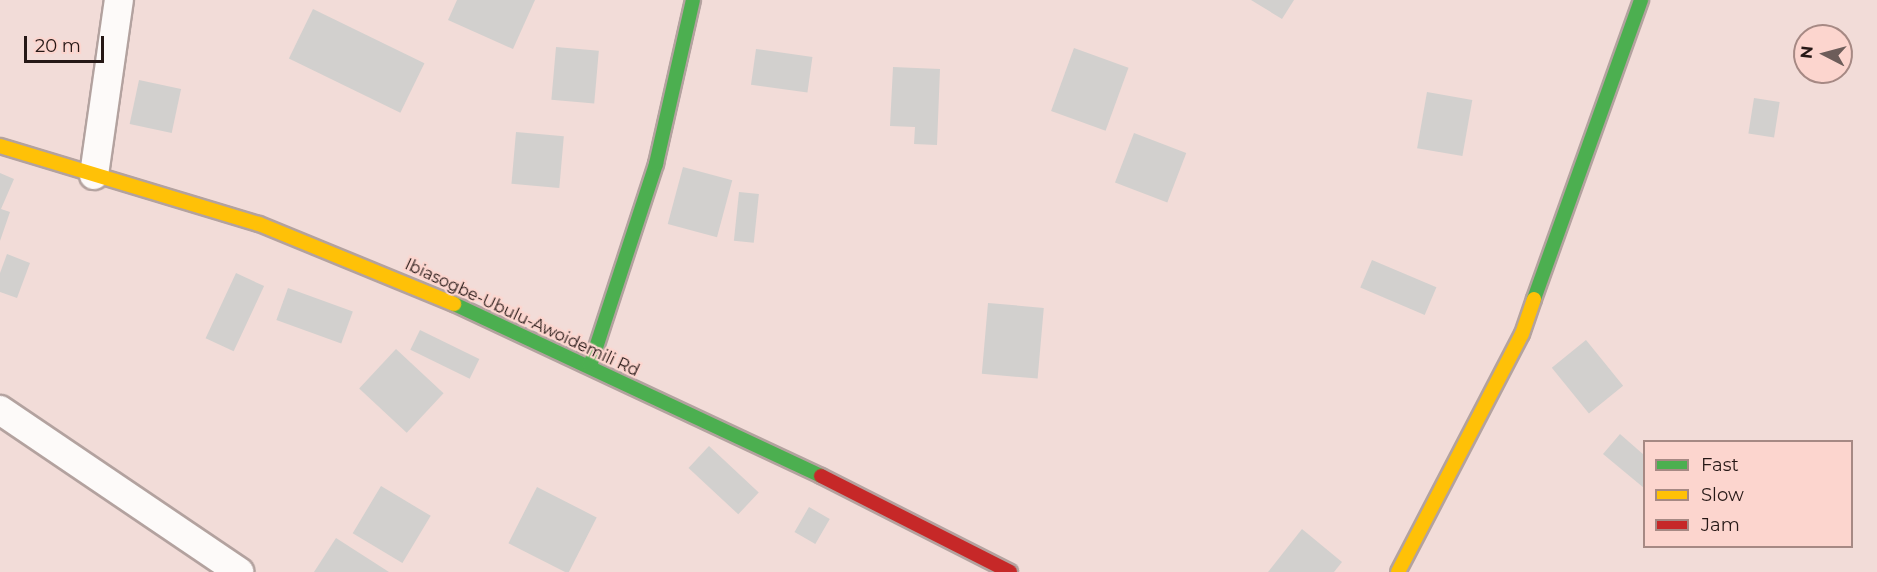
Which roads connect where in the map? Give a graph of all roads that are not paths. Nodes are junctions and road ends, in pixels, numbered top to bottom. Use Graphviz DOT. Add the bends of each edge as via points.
graph roads {
  1 [pos="119,0"];
  2 [pos="693,0"];
  3 [pos="1641,0"];
  4 [pos="0,146"];
  5 [pos="94,175"];
  6 [pos="590,366"];
  7 [pos="0,410"];
  8 [pos="239,572"];
  9 [pos="1010,572"];
  10 [pos="1398,572"];
  1 -- 5 [label="street"];
  2 -- 6 [label="street" via="656,164"];
  3 -- 10 [label="street" via="1522,334"];
  4 -- 5 [label="street, Ibiasogbe-Ubulu-Awoidemili Rd"];
  5 -- 6 [label="street, Ibiasogbe-Ubulu-Awoidemili Rd" via="260,224 438,296"];
  6 -- 9 [label="street, Ibiasogbe-Ubulu-Awoidemili Rd" via="789,460"];
  7 -- 8 [label="street"];
}
